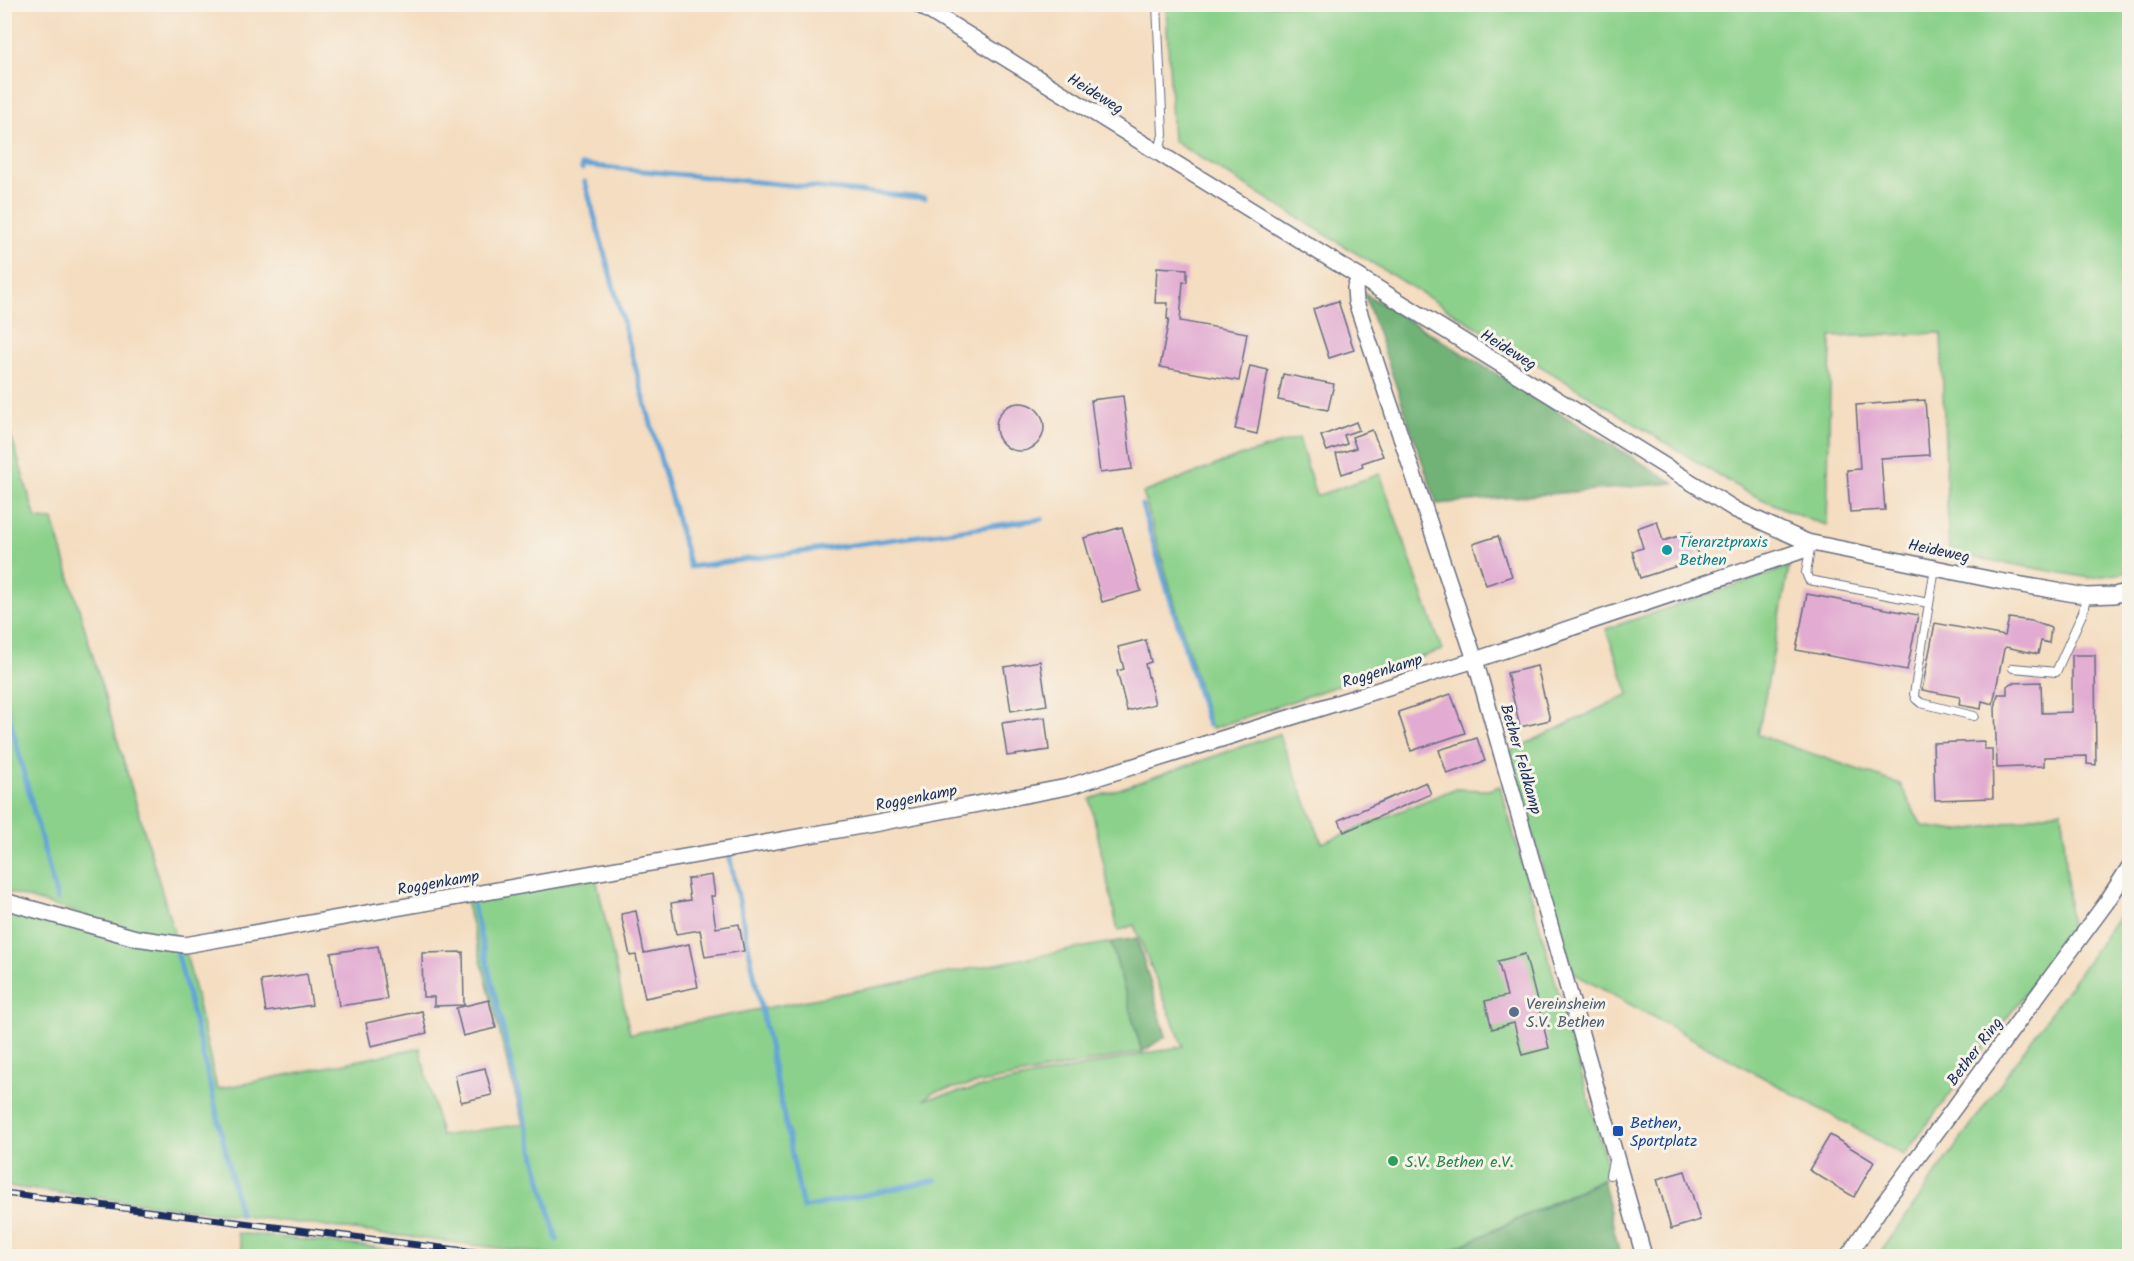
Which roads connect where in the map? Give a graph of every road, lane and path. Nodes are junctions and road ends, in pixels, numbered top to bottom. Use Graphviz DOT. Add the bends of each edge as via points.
graph roads {
  1 [pos="918,4"];
  2 [pos="1157,4"];
  3 [pos="1159,152"];
  4 [pos="1359,276"];
  5 [pos="1809,542"];
  6 [pos="1935,568"];
  7 [pos="2130,590"];
  8 [pos="2086,596"];
  9 [pos="1929,603"];
  10 [pos="1475,660"];
  11 [pos="2013,668"];
  12 [pos="1974,716"];
  13 [pos="2130,866"];
  14 [pos="4,901"];
  15 [pos="1615,1154"];
  16 [pos="1610,1175"];
  17 [pos="1644,1257"];
  18 [pos="1848,1257"];
  1 -- 3 [label="street, Heideweg"];
  2 -- 3 [label="lane" via="1163,135"];
  3 -- 4 [label="street, Heideweg"];
  4 -- 5 [label="street, Heideweg" via="1736,510"];
  4 -- 10 [label="street, Bether Feldkamp" via="1354,288 1356,302"];
  5 -- 6 [label="street, Heideweg"];
  5 -- 9 [label="lane" via="1809,580"];
  5 -- 10 [label="street, Roggenkamp" via="1801,551"];
  6 -- 8 [label="street, Heideweg"];
  6 -- 9 [label="lane"];
  7 -- 8 [label="street, Heideweg"];
  8 -- 11 [label="lane" via="2083,612 2056,672"];
  9 -- 12 [label="lane" via="1916,699"];
  10 -- 14 [label="street, Roggenkamp" via="1067,787 185,945 136,938"];
  10 -- 15 [label="street, Bether Feldkamp"];
  13 -- 18 [label="street, Bether Ring"];
  15 -- 16 [label="lane"];
  15 -- 17 [label="street, Bether Feldkamp"];
}
